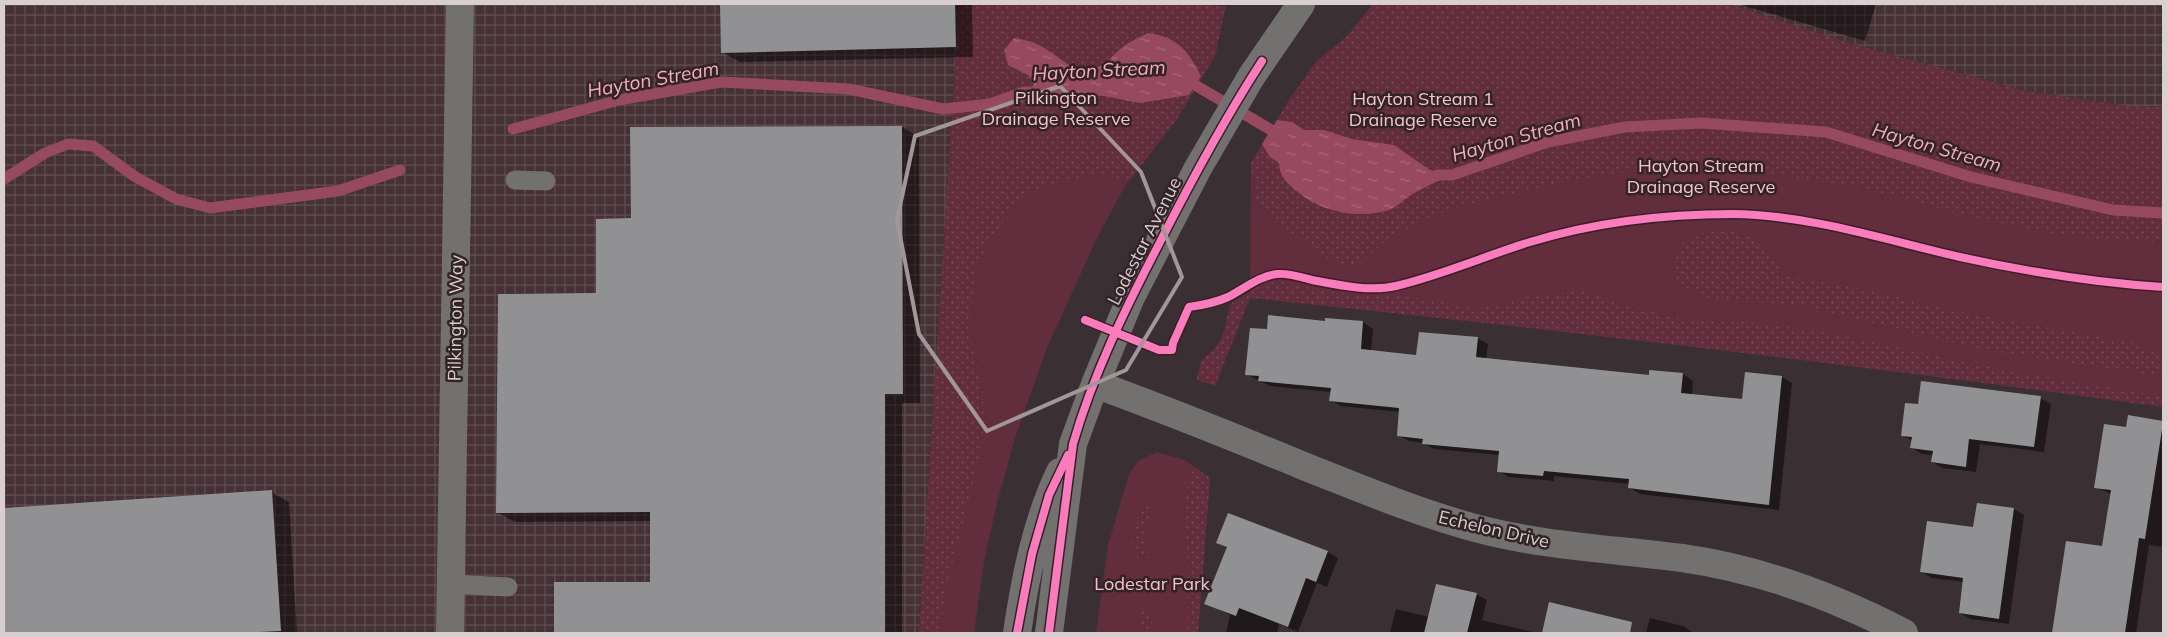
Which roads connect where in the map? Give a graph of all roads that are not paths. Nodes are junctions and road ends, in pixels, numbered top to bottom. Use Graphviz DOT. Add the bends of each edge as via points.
graph roads {
  1 [pos="460,4"];
  2 [pos="1296,6"];
  3 [pos="515,180"];
  4 [pos="546,181"];
  5 [pos="1095,384"];
  6 [pos="1073,444"];
  7 [pos="451,584"];
  8 [pos="508,587"];
  9 [pos="450,633"];
  10 [pos="1017,633"];
  11 [pos="1049,633"];
  12 [pos="1904,633"];
  1 -- 7 [label="street, Pilkington Way"];
  2 -- 5 [label="street, Lodestar Avenue" via="1213,140 1131,298"];
  3 -- 4 [label="lane"];
  5 -- 6 [label="street, Lodestar Avenue"];
  5 -- 12 [label="street, Echelon Drive" via="1414,510 1532,540 1684,559 1741,571 1805,588 1860,610"];
  6 -- 10 [label="street, Lodestar Avenue" via="1049,495 1032,554"];
  6 -- 11 [label="street, Lodestar Avenue"];
  7 -- 8 [label="lane"];
  7 -- 9 [label="street, Pilkington Way"];
}
